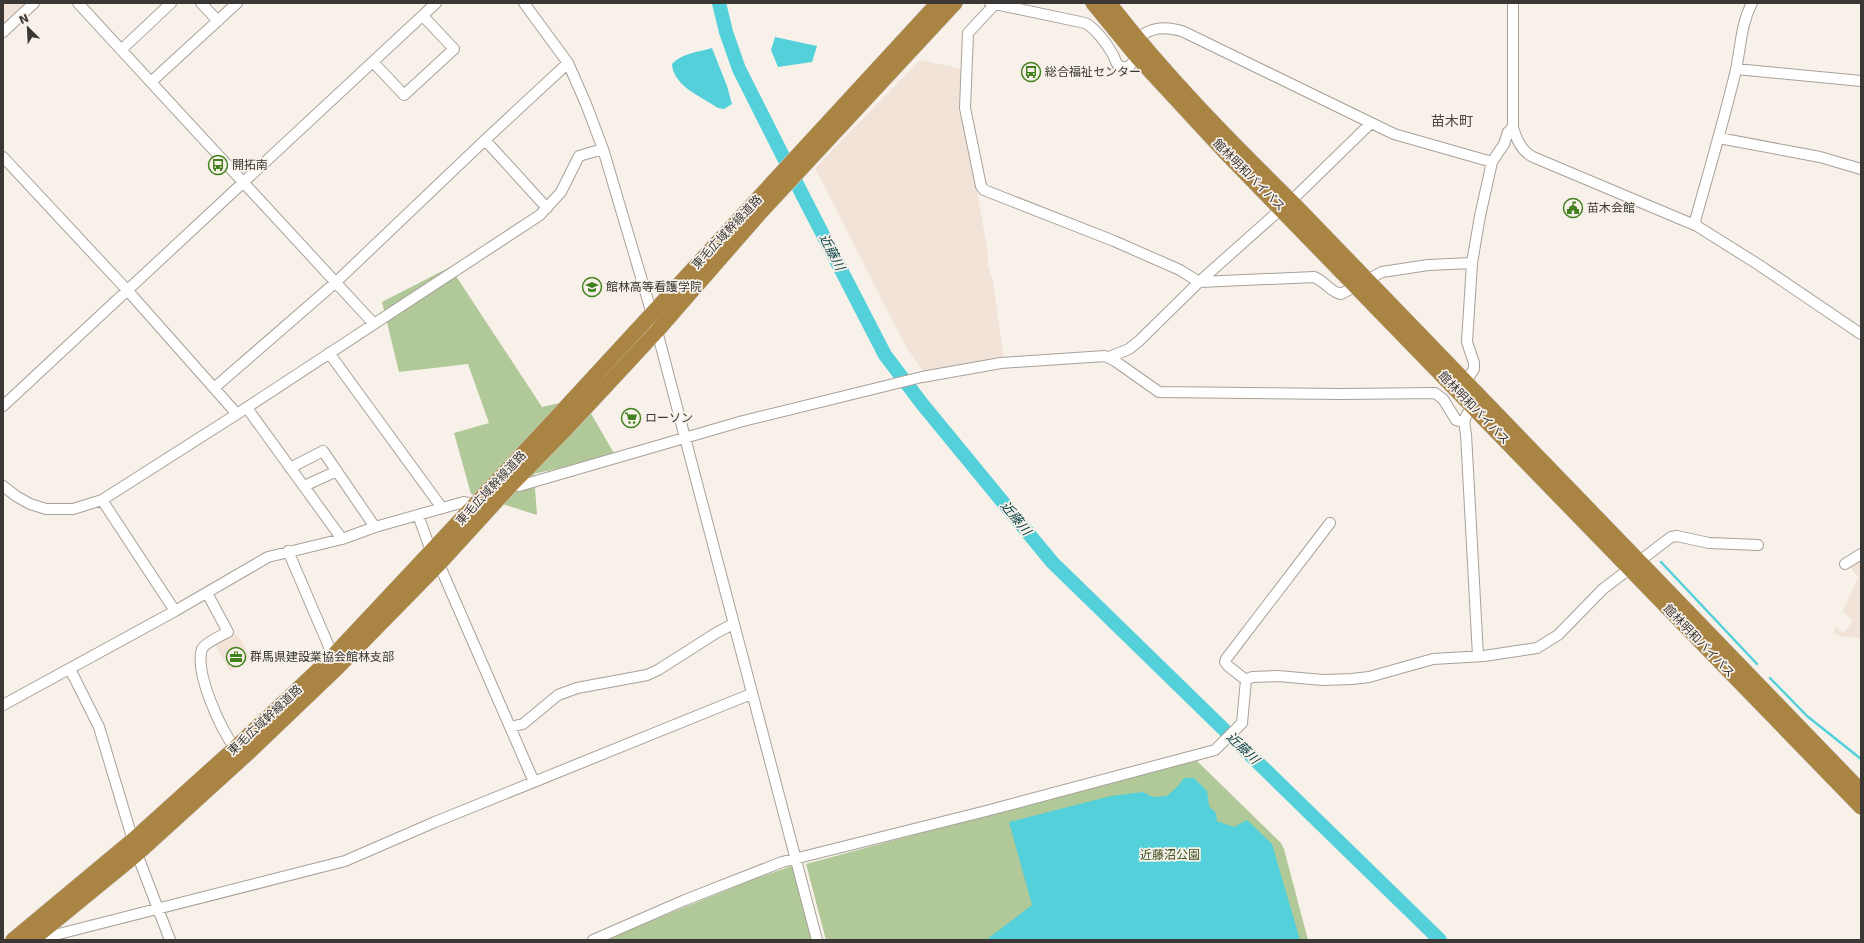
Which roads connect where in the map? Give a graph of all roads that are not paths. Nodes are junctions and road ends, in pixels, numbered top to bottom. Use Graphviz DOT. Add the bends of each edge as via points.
graph roads {
  1 [pos="34,3"];
  2 [pos="78,3"];
  3 [pos="172,3"];
  4 [pos="201,3"];
  5 [pos="237,3"];
  6 [pos="436,3"];
  7 [pos="524,3"];
  8 [pos="938,3"];
  9 [pos="955,3"];
  10 [pos="1093,3"];
  11 [pos="1109,3"];
  12 [pos="1513,3"];
  13 [pos="1752,3"];
  14 [pos="993,4"];
  15 [pos="423,16"];
  16 [pos="218,21"];
  17 [pos="3,32"];
  18 [pos="1137,39"];
  19 [pos="121,50"];
  20 [pos="1138,58"];
  21 [pos="373,62"];
  22 [pos="568,63"];
  23 [pos="1736,70"];
  24 [pos="1861,81"];
  25 [pos="151,82"];
  26 [pos="1371,123"];
  27 [pos="1513,126"];
  28 [pos="1719,138"];
  29 [pos="485,140"];
  30 [pos="1504,144"];
  31 [pos="603,149"];
  32 [pos="1524,151"];
  33 [pos="3,157"];
  34 [pos="800,161"];
  35 [pos="1492,162"];
  36 [pos="1861,168"];
  37 [pos="243,182"];
  38 [pos="781,183"];
  39 [pos="1286,205"];
  40 [pos="547,208"];
  41 [pos="1697,226"];
  42 [pos="1472,263"];
  43 [pos="1199,282"];
  44 [pos="335,283"];
  45 [pos="1361,284"];
  46 [pos="128,291"];
  47 [pos="651,314"];
  48 [pos="374,324"];
  49 [pos="657,331"];
  50 [pos="1861,334"];
  51 [pos="329,354"];
  52 [pos="1109,357"];
  53 [pos="1465,383"];
  54 [pos="214,388"];
  55 [pos="3,406"];
  56 [pos="1473,407"];
  57 [pos="247,408"];
  58 [pos="237,414"];
  59 [pos="1463,422"];
  60 [pos="685,438"];
  61 [pos="290,468"];
  62 [pos="337,471"];
  63 [pos="512,484"];
  64 [pos="3,486"];
  65 [pos="304,486"];
  66 [pos="102,500"];
  67 [pos="475,505"];
  68 [pos="442,508"];
  69 [pos="418,515"];
  70 [pos="1330,523"];
  71 [pos="375,527"];
  72 [pos="342,539"];
  73 [pos="1758,545"];
  74 [pos="288,551"];
  75 [pos="431,551"];
  76 [pos="1861,554"];
  77 [pos="439,564"];
  78 [pos="1845,564"];
  79 [pos="1634,565"];
  80 [pos="207,593"];
  81 [pos="176,611"];
  82 [pos="733,624"];
  83 [pos="333,656"];
  84 [pos="1478,656"];
  85 [pos="70,669"];
  86 [pos="1246,680"];
  87 [pos="751,694"];
  88 [pos="3,705"];
  89 [pos="510,727"];
  90 [pos="235,748"];
  91 [pos="534,782"];
  92 [pos="1861,791"];
  93 [pos="1861,807"];
  94 [pos="135,847"];
  95 [pos="795,860"];
  96 [pos="158,909"];
  97 [pos="13,940"];
  98 [pos="32,940"];
  99 [pos="46,940"];
  100 [pos="170,940"];
  101 [pos="593,940"];
  102 [pos="817,940"];
  1 -- 17 [label="street"];
  2 -- 19 [label="street"];
  3 -- 19 [label="street"];
  4 -- 16 [label="street"];
  5 -- 16 [label="street"];
  6 -- 15 [label="street"];
  7 -- 22 [label="street"];
  8 -- 34 [label="highway, 東毛広域幹線道路"];
  9 -- 34 [label="highway, 東毛広域幹線道路"];
  10 -- 20 [label="highway, 館林明和バイパス"];
  11 -- 18 [label="highway, 館林明和バイパス"];
  12 -- 27 [label="street"];
  13 -- 23 [label="street" via="1744,21"];
  14 -- 20 [label="street" via="1085,23 1122,68 1129,66"];
  14 -- 43 [label="street" via="968,33 965,108 982,188 1114,241 1180,270"];
  15 -- 21 [label="street"];
  15 -- 21 [label="street" via="454,49 404,95"];
  16 -- 25 [label="street"];
  18 -- 26 [label="street" via="1156,28 1182,31"];
  18 -- 39 [label="highway, 館林明和バイパス"];
  19 -- 25 [label="street"];
  20 -- 39 [label="highway, 館林明和バイパス" via="1224,152"];
  21 -- 37 [label="street"];
  22 -- 29 [label="street"];
  22 -- 31 [label="street"];
  23 -- 24 [label="street"];
  23 -- 28 [label="street"];
  25 -- 37 [label="street"];
  26 -- 35 [label="street" via="1406,138"];
  26 -- 39 [label="street"];
  27 -- 30 [label="street"];
  27 -- 32 [label="street"];
  28 -- 36 [label="street" via="1820,157"];
  28 -- 41 [label="street" via="1695,221"];
  29 -- 40 [label="street"];
  29 -- 44 [label="street"];
  30 -- 32 [label="street"];
  30 -- 35 [label="street"];
  31 -- 40 [label="street" via="579,156 560,192"];
  31 -- 47 [label="street"];
  32 -- 41 [label="street"];
  33 -- 46 [label="street"];
  34 -- 38 [label="highway, 東毛広域幹線道路"];
  35 -- 42 [label="street"];
  37 -- 44 [label="street"];
  37 -- 46 [label="street"];
  38 -- 47 [label="highway, 東毛広域幹線道路"];
  38 -- 49 [label="highway, 東毛広域幹線道路"];
  39 -- 43 [label="street"];
  39 -- 45 [label="highway, 館林明和バイパス"];
  40 -- 48 [label="street"];
  41 -- 50 [label="street"];
  42 -- 45 [label="street" via="1428,265 1382,272"];
  42 -- 53 [label="street" via="1467,342 1474,363 1472,373"];
  43 -- 45 [label="street" via="1308,277 1318,278 1337,293 1346,293"];
  43 -- 52 [label="street" via="1129,349"];
  44 -- 48 [label="street"];
  44 -- 54 [label="street"];
  45 -- 53 [label="highway, 館林明和バイパス"];
  45 -- 56 [label="highway, 館林明和バイパス"];
  46 -- 54 [label="street"];
  46 -- 55 [label="street"];
  47 -- 49 [label="street"];
  47 -- 67 [label="highway, 東毛広域幹線道路"];
  48 -- 51 [label="street"];
  49 -- 60 [label="street"];
  49 -- 63 [label="highway, 東毛広域幹線道路"];
  51 -- 57 [label="street"];
  51 -- 68 [label="street"];
  52 -- 59 [label="street" via="1159,392 1435,393 1443,399 1456,420"];
  52 -- 60 [label="street" via="1001,363 919,378 757,417"];
  53 -- 79 [label="highway, 館林明和バイパス"];
  54 -- 58 [label="street"];
  56 -- 59 [label="street"];
  56 -- 79 [label="highway, 館林明和バイパス"];
  57 -- 58 [label="street"];
  57 -- 61 [label="street"];
  58 -- 66 [label="street"];
  59 -- 84 [label="street" via="1466,434"];
  60 -- 63 [label="street" via="519,486"];
  60 -- 82 [label="street"];
  61 -- 62 [label="street" via="323,451"];
  61 -- 65 [label="street"];
  62 -- 65 [label="street"];
  62 -- 71 [label="street"];
  63 -- 77 [label="highway, 東毛広域幹線道路"];
  64 -- 66 [label="street" via="25,501 46,509 73,508"];
  65 -- 72 [label="street"];
  66 -- 81 [label="street"];
  67 -- 68 [label="street" via="464,502"];
  67 -- 75 [label="highway, 東毛広域幹線道路"];
  68 -- 69 [label="street"];
  69 -- 71 [label="street"];
  69 -- 75 [label="street"];
  70 -- 86 [label="street" via="1226,659 1228,666"];
  71 -- 72 [label="street"];
  72 -- 74 [label="street"];
  73 -- 79 [label="street" via="1708,543 1677,536 1671,537"];
  74 -- 80 [label="street" via="268,557"];
  74 -- 83 [label="street"];
  75 -- 83 [label="highway, 東毛広域幹線道路"];
  76 -- 78 [label="street"];
  77 -- 89 [label="street"];
  77 -- 94 [label="highway, 東毛広域幹線道路" via="275,727"];
  79 -- 84 [label="street" via="1590,601 1558,635 1537,648"];
  79 -- 92 [label="highway, 館林明和バイパス"];
  79 -- 93 [label="highway, 館林明和バイパス"];
  80 -- 81 [label="street"];
  80 -- 90 [label="street" via="228,632 205,645 202,649 202,664 207,690 218,722"];
  81 -- 85 [label="street"];
  82 -- 87 [label="street"];
  82 -- 89 [label="street" via="658,670 647,675 577,688 558,695 523,724"];
  83 -- 90 [label="highway, 東毛広域幹線道路"];
  84 -- 86 [label="street" via="1420,661 1369,677 1352,679 1323,680 1278,676 1252,677"];
  85 -- 88 [label="street"];
  85 -- 94 [label="street" via="99,727"];
  86 -- 95 [label="street" via="1242,723 1218,748 986,812"];
  87 -- 91 [label="street"];
  87 -- 95 [label="street"];
  89 -- 91 [label="street"];
  90 -- 94 [label="highway, 東毛広域幹線道路"];
  91 -- 96 [label="street" via="345,861"];
  94 -- 96 [label="street"];
  94 -- 97 [label="highway, 東毛広域幹線道路"];
  94 -- 98 [label="highway, 東毛広域幹線道路"];
  95 -- 101 [label="street" via="782,862 685,900"];
  95 -- 102 [label="street"];
  96 -- 99 [label="street" via="47,937"];
  96 -- 100 [label="street"];
}
